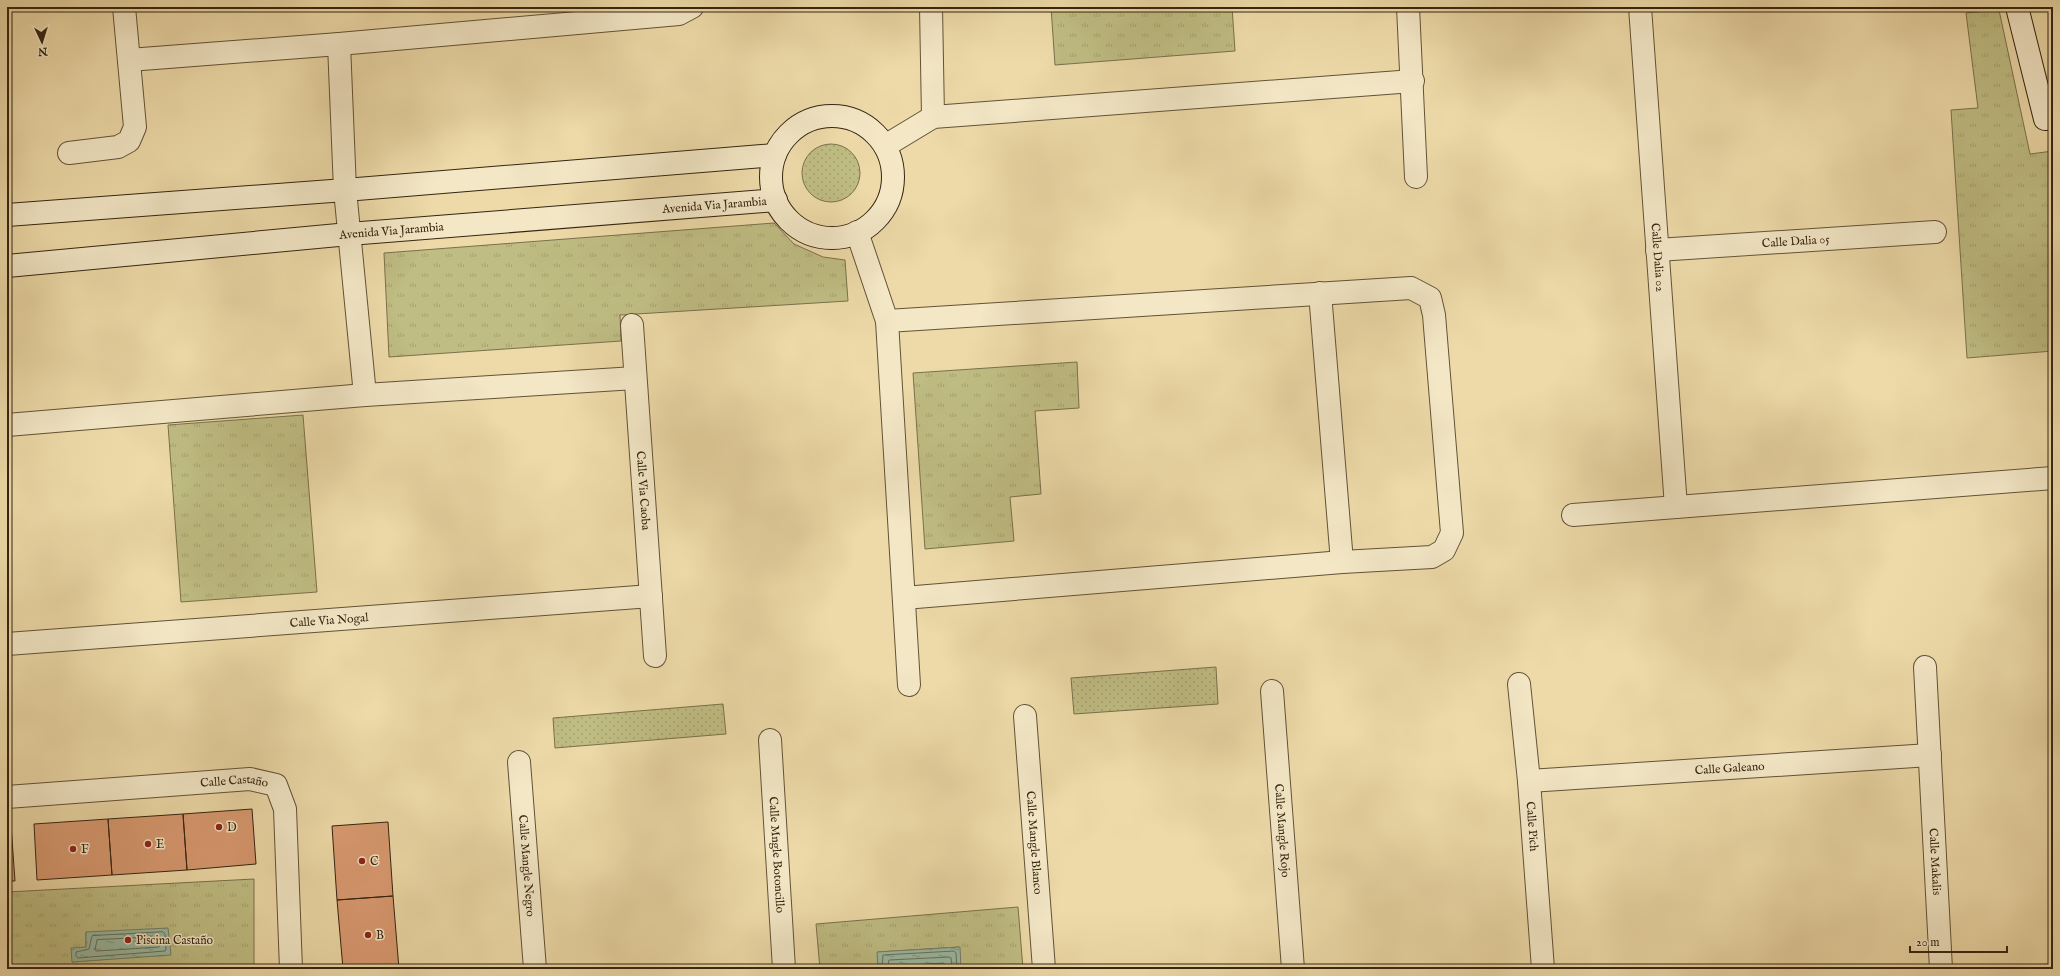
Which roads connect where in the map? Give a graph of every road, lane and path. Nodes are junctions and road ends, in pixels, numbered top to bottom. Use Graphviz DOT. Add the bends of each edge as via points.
graph roads {
  1 [pos="124,7"];
  2 [pos="692,7"];
  3 [pos="931,7"];
  4 [pos="1408,7"];
  5 [pos="1640,7"];
  6 [pos="2017,7"];
  7 [pos="339,44"];
  8 [pos="129,60"];
  9 [pos="1413,81"];
  10 [pos="932,117"];
  11 [pos="2045,119"];
  12 [pos="885,146"];
  13 [pos="69,153"];
  14 [pos="775,155"];
  15 [pos="1416,176"];
  16 [pos="345,190"];
  17 [pos="776,200"];
  18 [pos="7,215"];
  19 [pos="857,232"];
  20 [pos="1935,232"];
  21 [pos="349,234"];
  22 [pos="1657,250"];
  23 [pos="7,266"];
  24 [pos="1320,293"];
  25 [pos="887,321"];
  26 [pos="632,325"];
  27 [pos="635,378"];
  28 [pos="365,395"];
  29 [pos="7,425"];
  30 [pos="2053,478"];
  31 [pos="1676,507"];
  32 [pos="1573,515"];
  33 [pos="1342,562"];
  34 [pos="651,596"];
  35 [pos="904,598"];
  36 [pos="7,644"];
  37 [pos="655,656"];
  38 [pos="1925,667"];
  39 [pos="1519,684"];
  40 [pos="909,685"];
  41 [pos="1272,691"];
  42 [pos="1025,716"];
  43 [pos="770,740"];
  44 [pos="1930,755"];
  45 [pos="519,762"];
  46 [pos="1529,781"];
  47 [pos="7,797"];
  48 [pos="292,969"];
  49 [pos="535,969"];
  50 [pos="784,969"];
  51 [pos="1044,969"];
  52 [pos="1293,969"];
  53 [pos="1543,969"];
  54 [pos="1941,969"];
  1 -- 8 [label="street"];
  2 -- 7 [label="street" via="679,14"];
  3 -- 10 [label="street"];
  4 -- 9 [label="street"];
  5 -- 22 [label="street, Calle Dalia 02"];
  6 -- 11 [label="street"];
  7 -- 8 [label="street"];
  7 -- 16 [label="street"];
  8 -- 13 [label="street" via="135,127 128,141 118,147"];
  9 -- 10 [label="street"];
  9 -- 15 [label="street"];
  10 -- 12 [label="street"];
  12 -- 14 [label="street" via="873,130 856,120 837,116 817,117 800,125 785,138"];
  12 -- 19 [label="street" via="893,164 893,185 887,205 874,222"];
  14 -- 16 [label="street"];
  14 -- 17 [label="street" via="771,185"];
  16 -- 18 [label="street"];
  16 -- 21 [label="street"];
  17 -- 19 [label="street" via="785,216 800,229 819,236 838,238"];
  17 -- 21 [label="street, Avenida Via Jarambia"];
  19 -- 25 [label="street"];
  20 -- 22 [label="street, Calle Dalia 05"];
  21 -- 23 [label="street, Avenida Via Jarambia"];
  21 -- 28 [label="street"];
  22 -- 31 [label="street, Calle Dalia 02"];
  24 -- 25 [label="street"];
  24 -- 33 [label="street"];
  24 -- 33 [label="street" via="1411,288 1430,298 1434,315 1451,517 1452,533 1444,550 1432,557"];
  25 -- 35 [label="street"];
  26 -- 27 [label="street, Calle Via Caoba"];
  27 -- 28 [label="street"];
  27 -- 34 [label="street, Calle Via Caoba"];
  28 -- 29 [label="street"];
  30 -- 31 [label="street"];
  31 -- 32 [label="street"];
  33 -- 35 [label="street"];
  34 -- 36 [label="street, Calle Via Nogal"];
  34 -- 37 [label="street, Calle Via Caoba"];
  35 -- 40 [label="street"];
  38 -- 44 [label="street, Calle Makalis"];
  39 -- 46 [label="street, Calle Pich"];
  41 -- 52 [label="street, Calle Mangle Rojo"];
  42 -- 51 [label="street, Calle Mangle Blanco"];
  43 -- 50 [label="street, Calle Mngle Botoncillo"];
  44 -- 46 [label="street, Calle Galeano"];
  44 -- 54 [label="street, Calle Makalis"];
  45 -- 49 [label="street, Calle Mangle Negro"];
  46 -- 53 [label="street, Calle Pich"];
  47 -- 48 [label="street, Calle Castaño" via="250,779 276,785 285,809"];
}
